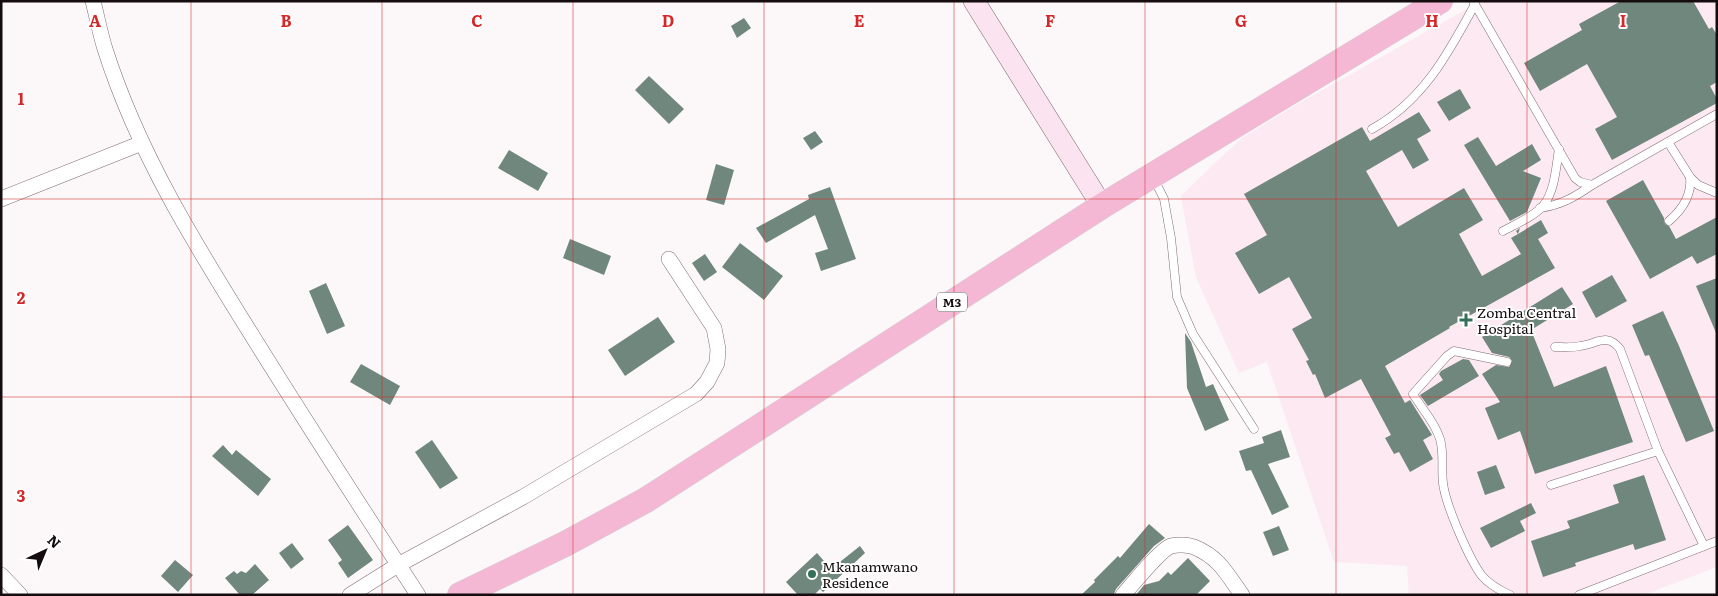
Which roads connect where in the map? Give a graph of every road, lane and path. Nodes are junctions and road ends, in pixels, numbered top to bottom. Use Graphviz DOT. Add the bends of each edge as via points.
graph roads {
  1 [pos="93,1"];
  2 [pos="974,1"];
  3 [pos="1440,1"];
  4 [pos="1474,3"];
  5 [pos="1717,114"];
  6 [pos="1372,129"];
  7 [pos="1668,142"];
  8 [pos="142,143"];
  9 [pos="1559,149"];
  10 [pos="1152,175"];
  11 [pos="1690,177"];
  12 [pos="1592,185"];
  13 [pos="1717,193"];
  14 [pos="1,199"];
  15 [pos="1102,206"];
  16 [pos="1540,208"];
  17 [pos="1670,221"];
  18 [pos="1503,231"];
  19 [pos="669,259"];
  20 [pos="1555,347"];
  21 [pos="1508,362"];
  22 [pos="1254,429"];
  23 [pos="1658,452"];
  24 [pos="1552,485"];
  25 [pos="1717,541"];
  26 [pos="1704,546"];
  27 [pos="398,565"];
  28 [pos="1,575"];
  29 [pos="20,595"];
  30 [pos="350,595"];
  31 [pos="418,595"];
  32 [pos="460,595"];
  33 [pos="1122,595"];
  34 [pos="1242,595"];
  35 [pos="1510,595"];
  36 [pos="1580,595"];
  1 -- 8 [label="street" via="105,49"];
  2 -- 15 [label="main road"];
  3 -- 10 [label="highway, M3"];
  4 -- 6 [label="lane" via="1457,38 1423,86 1398,113"];
  4 -- 9 [label="lane"];
  5 -- 7 [label="lane"];
  7 -- 11 [label="lane"];
  7 -- 12 [label="lane"];
  8 -- 14 [label="street"];
  8 -- 27 [label="street" via="219,282"];
  9 -- 12 [label="lane" via="1575,178"];
  9 -- 16 [label="lane" via="1550,192"];
  10 -- 15 [label="highway, M3"];
  10 -- 22 [label="lane" via="1164,199 1177,297 1193,334"];
  11 -- 13 [label="lane" via="1698,185"];
  11 -- 17 [label="lane" via="1688,198"];
  12 -- 16 [label="lane" via="1568,201"];
  15 -- 32 [label="highway, M3" via="646,500"];
  16 -- 18 [label="lane"];
  19 -- 27 [label="street" via="714,328 717,363 707,382 696,394 523,497"];
  20 -- 23 [label="lane" via="1579,346 1605,339 1614,341 1623,356"];
  21 -- 35 [label="lane" via="1454,351 1413,394 1434,424 1440,440 1444,488 1473,560 1494,588"];
  23 -- 24 [label="lane"];
  23 -- 26 [label="lane"];
  25 -- 26 [label="lane"];
  26 -- 36 [label="lane"];
  27 -- 30 [label="street"];
  27 -- 31 [label="street"];
  28 -- 29 [label="street"];
  33 -- 34 [label="street" via="1163,552 1171,546 1188,545 1206,552 1219,562"];
}
